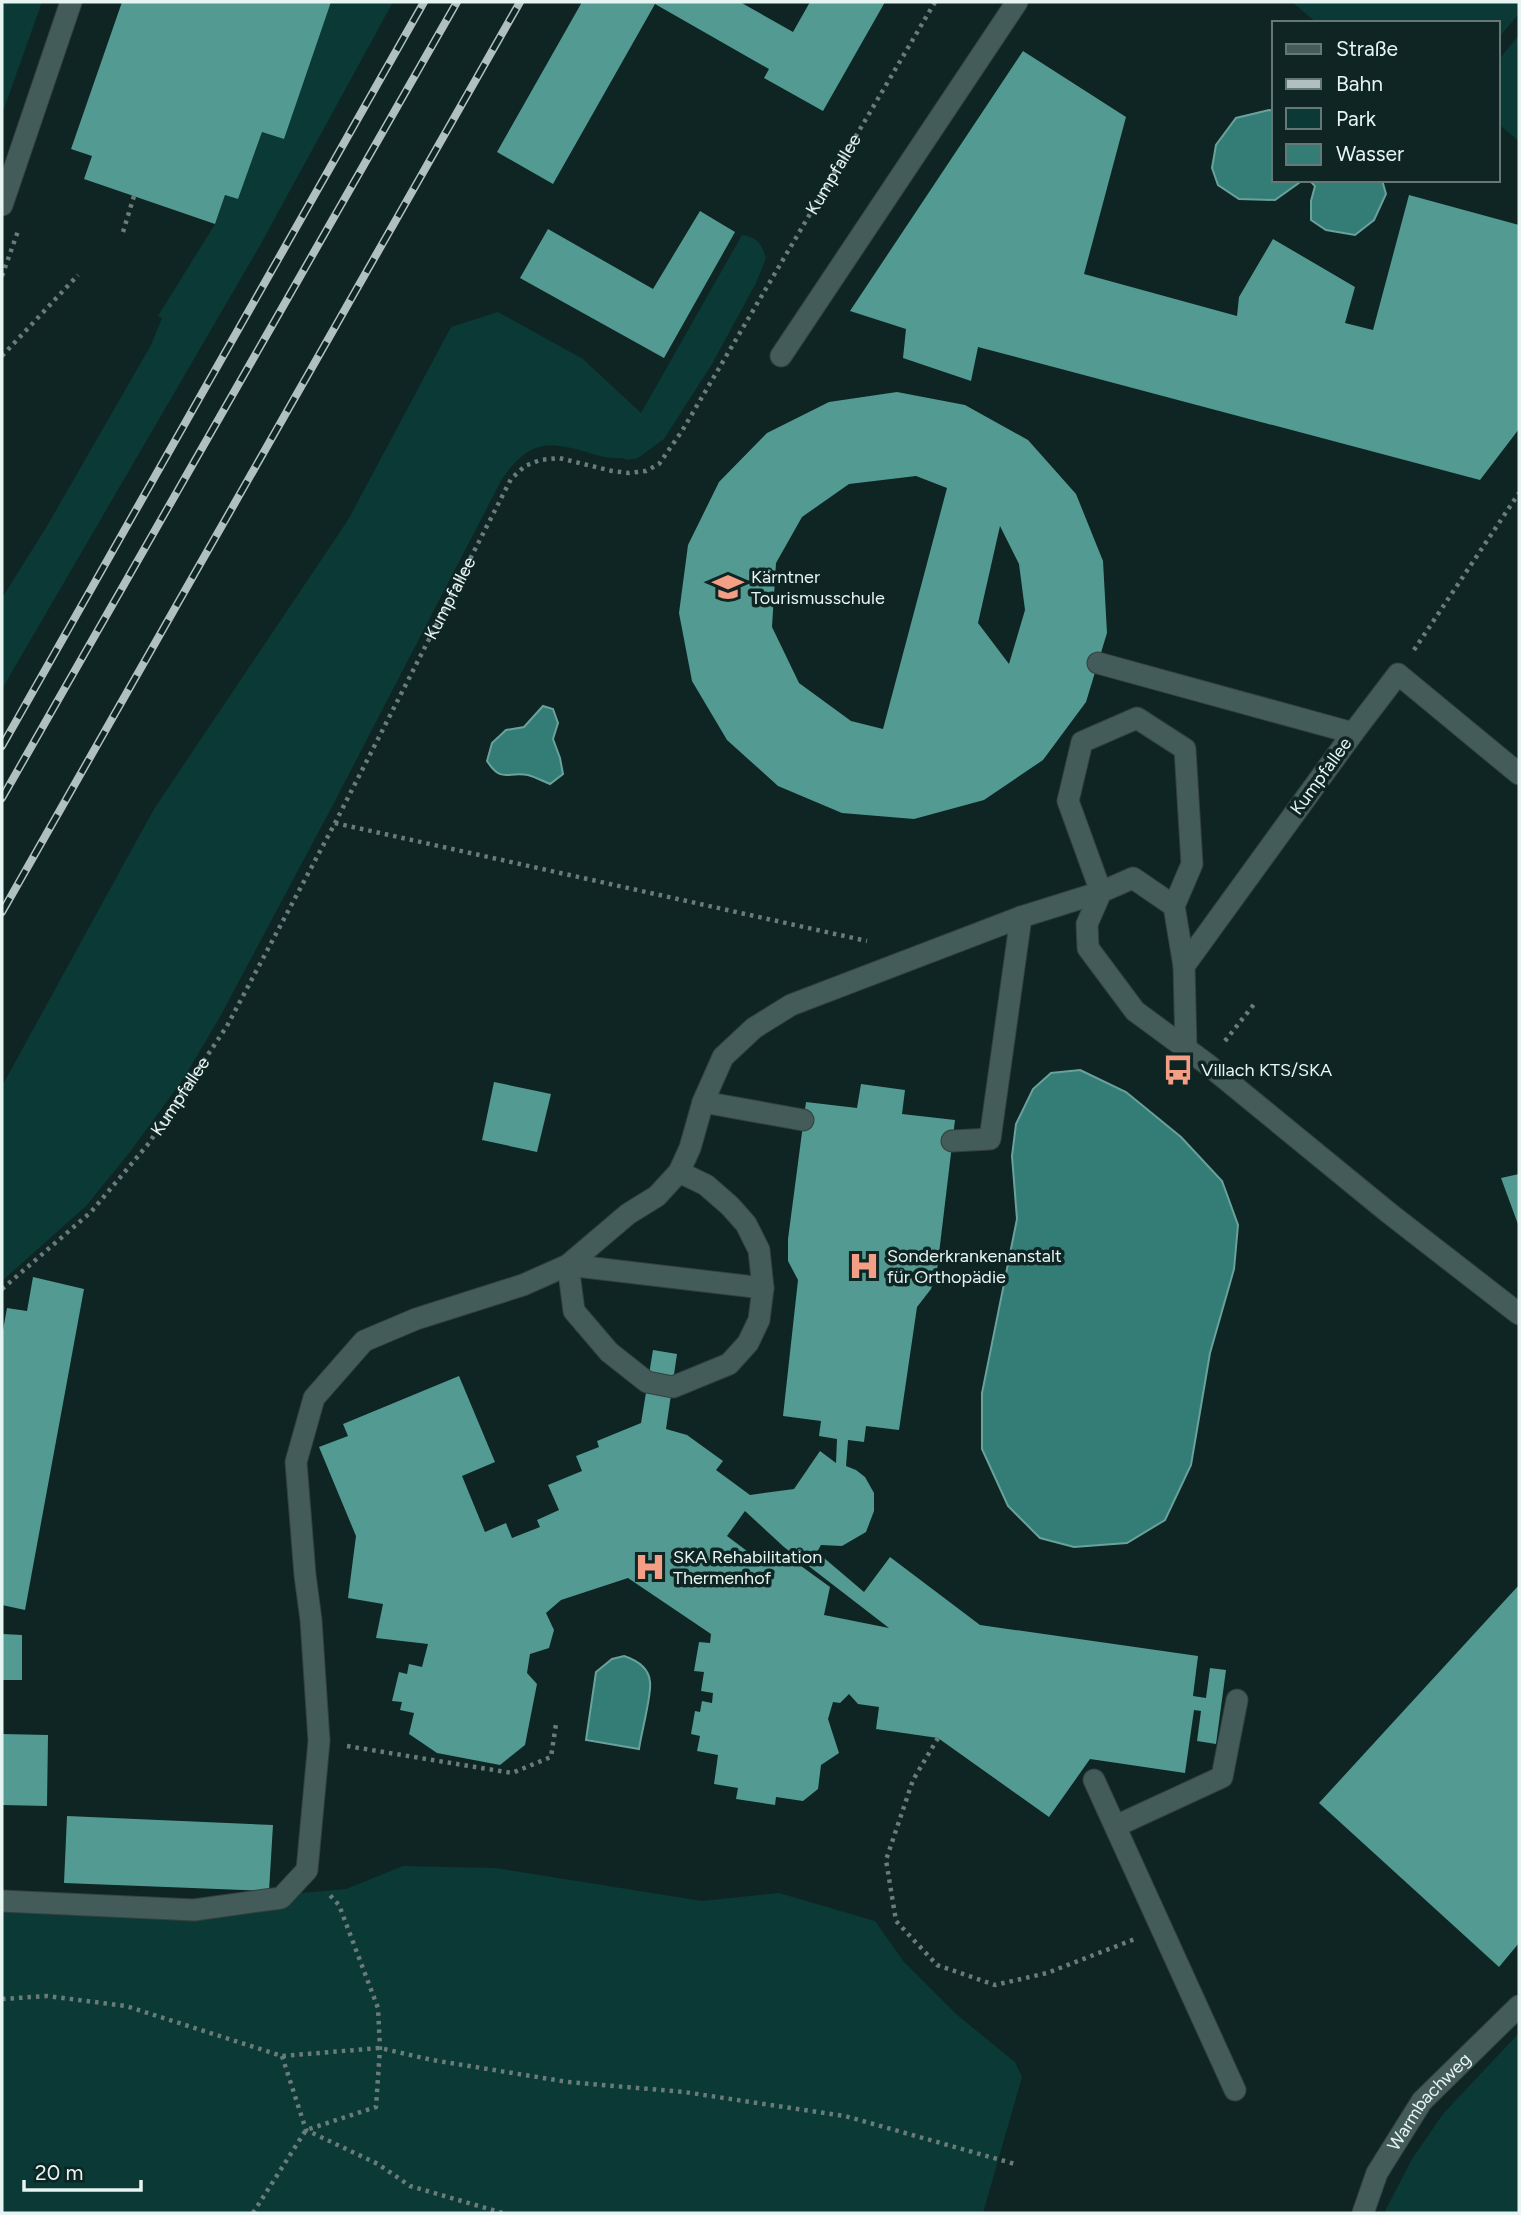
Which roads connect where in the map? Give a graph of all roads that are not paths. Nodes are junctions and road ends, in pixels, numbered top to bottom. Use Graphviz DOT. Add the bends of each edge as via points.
graph roads {
  1 [pos="71,2"];
  2 [pos="1017,2"];
  3 [pos="2,205"];
  4 [pos="781,356"];
  5 [pos="1098,663"];
  6 [pos="1353,733"];
  7 [pos="1519,774"];
  8 [pos="1101,891"];
  9 [pos="1174,906"];
  10 [pos="1021,917"];
  11 [pos="1184,966"];
  12 [pos="1186,1048"];
  13 [pos="703,1102"];
  14 [pos="803,1120"];
  15 [pos="952,1141"];
  16 [pos="679,1172"];
  17 [pos="568,1265"];
  18 [pos="763,1288"];
  19 [pos="1519,1314"];
  20 [pos="1237,1700"];
  21 [pos="1094,1780"];
  22 [pos="1116,1826"];
  23 [pos="2,1901"];
  24 [pos="1519,2006"];
  25 [pos="1235,2090"];
  26 [pos="1363,2213"];
  1 -- 3 [label="street"];
  2 -- 4 [label="street"];
  5 -- 6 [label="street, Kumpfallee"];
  6 -- 7 [label="street" via="1398,674"];
  6 -- 11 [label="street, Kumpfallee"];
  8 -- 9 [label="street" via="1133,878"];
  8 -- 9 [label="street" via="1068,801 1082,742 1137,718 1185,749 1192,864"];
  8 -- 10 [label="street"];
  8 -- 12 [label="street" via="1087,924 1088,948 1135,1011"];
  9 -- 11 [label="street"];
  10 -- 13 [label="street" via="791,1005 754,1028 723,1057"];
  10 -- 15 [label="street" via="990,1139"];
  11 -- 12 [label="street"];
  12 -- 19 [label="street"];
  13 -- 14 [label="street"];
  13 -- 16 [label="street"];
  16 -- 17 [label="street" via="657,1196 619,1221"];
  16 -- 18 [label="street" via="706,1185 746,1224 759,1250"];
  17 -- 18 [label="street"];
  17 -- 18 [label="street" via="574,1311 610,1352 647,1382 673,1387 729,1364 748,1343 759,1320"];
  17 -- 23 [label="street" via="364,1341 314,1398 296,1462 319,1741 307,1870 281,1898 194,1910"];
  20 -- 22 [label="street" via="1222,1777"];
  21 -- 22 [label="street"];
  22 -- 25 [label="street"];
  24 -- 26 [label="street, Warmbachweg" via="1422,2101 1377,2173"];
}
